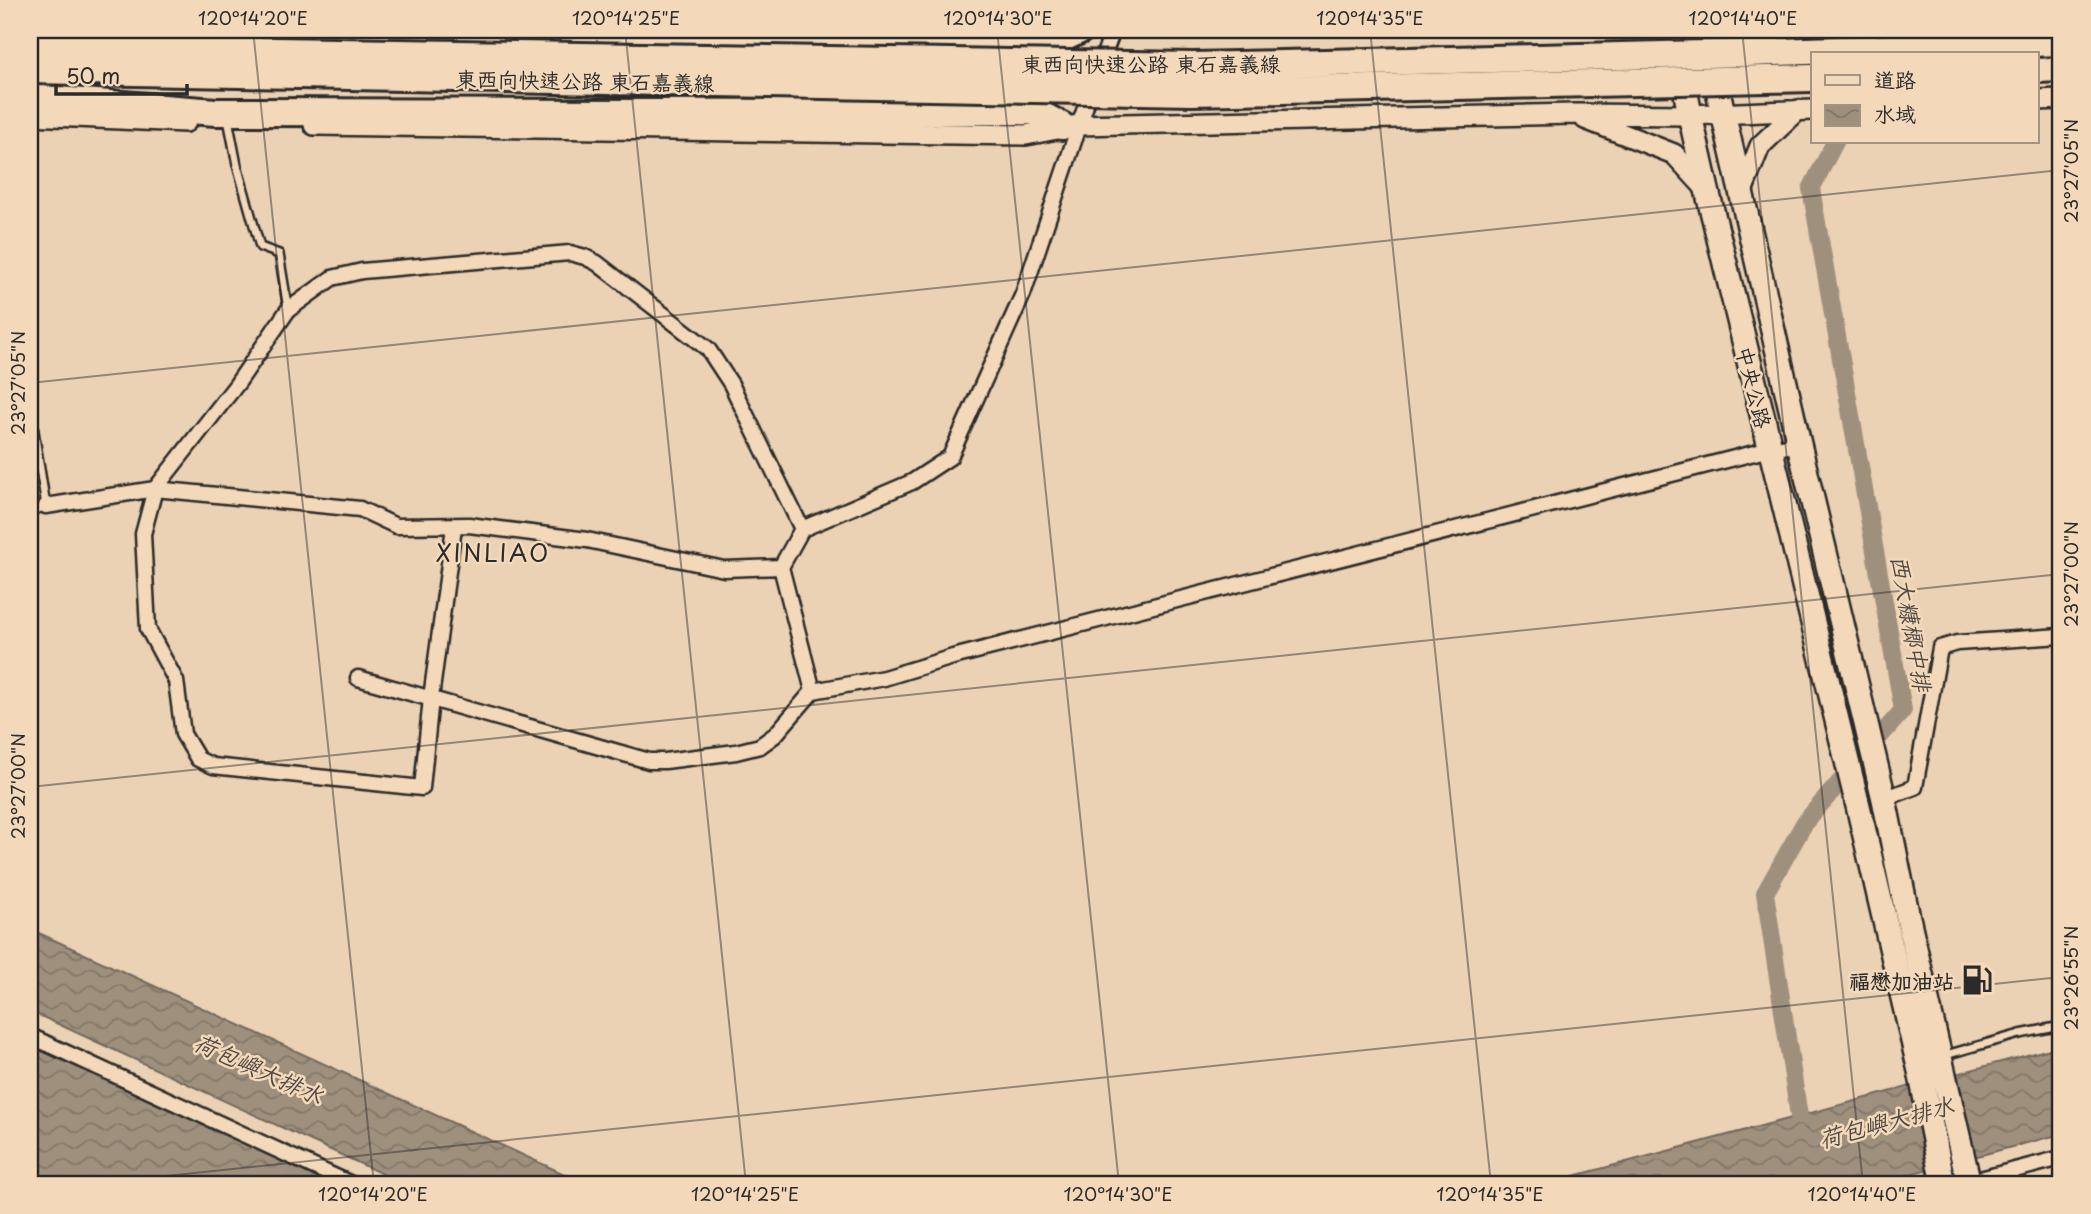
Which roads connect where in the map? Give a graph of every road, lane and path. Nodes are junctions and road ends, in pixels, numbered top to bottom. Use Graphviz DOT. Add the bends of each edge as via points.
graph roads {
  1 [pos="214,30"];
  2 [pos="269,30"];
  3 [pos="1080,30"];
  4 [pos="1113,30"];
  5 [pos="1674,30"];
  6 [pos="1704,30"];
  7 [pos="30,32"];
  8 [pos="2061,41"];
  9 [pos="30,47"];
  10 [pos="2061,68"];
  11 [pos="2038,69"];
  12 [pos="30,70"];
  13 [pos="1811,78"];
  14 [pos="30,98"];
  15 [pos="2061,99"];
  16 [pos="2038,100"];
  17 [pos="1807,110"];
  18 [pos="1723,113"];
  19 [pos="1574,114"];
  20 [pos="1690,115"];
  21 [pos="30,116"];
  22 [pos="229,124"];
  23 [pos="1070,125"];
  24 [pos="1707,190"];
  25 [pos="1741,194"];
  26 [pos="288,310"];
  27 [pos="30,405"];
  28 [pos="1799,444"];
  29 [pos="1770,449"];
  30 [pos="155,489"];
  31 [pos="46,506"];
  32 [pos="30,512"];
  33 [pos="454,527"];
  34 [pos="802,529"];
  35 [pos="781,567"];
  36 [pos="2061,636"];
  37 [pos="358,678"];
  38 [pos="813,691"];
  39 [pos="430,698"];
  40 [pos="1882,792"];
  41 [pos="2061,1026"];
  42 [pos="30,1037"];
  43 [pos="1942,1062"];
  44 [pos="2061,1158"];
  45 [pos="1958,1179"];
  46 [pos="351,1184"];
  1 -- 7 [label="highway"];
  2 -- 3 [label="highway" via="1065,37"];
  4 -- 23 [label="street"];
  5 -- 20 [label="main road, 中央公路"];
  6 -- 18 [label="main road, 中央公路"];
  8 -- 9 [label="highway, 東西向快速公路 東石嘉義線, bridge" via="1193,66"];
  10 -- 11 [label="highway"];
  12 -- 13 [label="highway, 東西向快速公路 東石嘉義線, bridge" via="1192,92"];
  14 -- 23 [label="highway" via="216,112 1034,111"];
  15 -- 16 [label="street"];
  17 -- 18 [label="street"];
  17 -- 25 [label="street" via="1760,146"];
  18 -- 20 [label="street"];
  18 -- 25 [label="main road, 中央公路"];
  19 -- 20 [label="street"];
  19 -- 23 [label="street"];
  19 -- 24 [label="street" via="1674,154"];
  20 -- 24 [label="main road, 中央公路"];
  21 -- 22 [label="street"];
  22 -- 23 [label="street" via="1026,135"];
  22 -- 26 [label="lane" via="260,247 279,254"];
  23 -- 34 [label="street" via="1023,294 950,457 912,482"];
  24 -- 29 [label="main road, 中央公路"];
  25 -- 28 [label="main road, 中央公路"];
  26 -- 30 [label="street"];
  26 -- 34 [label="street" via="332,278 362,271 570,253 585,257 708,349 731,384"];
  27 -- 31 [label="lane"];
  28 -- 29 [label="street"];
  28 -- 40 [label="main road, 中央公路"];
  29 -- 38 [label="street" via="884,678"];
  29 -- 45 [label="main road, 中央公路" via="1920,1071"];
  30 -- 31 [label="street"];
  30 -- 33 [label="street" via="360,509 396,526"];
  30 -- 39 [label="street" via="143,534 148,629 176,681 183,734 198,759 213,766 422,788"];
  31 -- 32 [label="lane"];
  33 -- 35 [label="street" via="587,540 724,569"];
  33 -- 39 [label="street"];
  34 -- 35 [label="street"];
  35 -- 38 [label="street"];
  36 -- 40 [label="street" via="1940,648 1915,787"];
  37 -- 39 [label="street"];
  38 -- 39 [label="street" via="761,746 665,761 640,758"];
  40 -- 43 [label="main road"];
  41 -- 43 [label="lane" via="2020,1034"];
  42 -- 46 [label="street"];
  43 -- 45 [label="main road"];
  44 -- 45 [label="street"];
}
